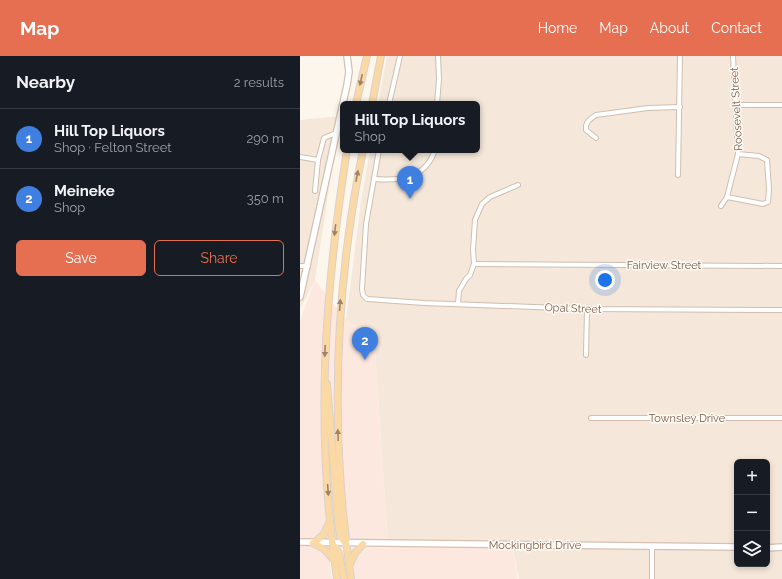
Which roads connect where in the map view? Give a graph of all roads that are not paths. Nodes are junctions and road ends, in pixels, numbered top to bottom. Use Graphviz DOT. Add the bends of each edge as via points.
graph roads {
  1 [pos="347,56"];
  2 [pos="366,56"];
  3 [pos="381,56"];
  4 [pos="400,56"];
  5 [pos="438,56"];
  6 [pos="680,56"];
  7 [pos="733,56"];
  8 [pos="343,101"];
  9 [pos="357,101"];
  10 [pos="373,101"];
  11 [pos="390,101"];
  12 [pos="436,101"];
  13 [pos="735,105"];
  14 [pos="782,105"];
  15 [pos="680,107"];
  16 [pos="340,116"];
  17 [pos="336,133"];
  18 [pos="596,138"];
  19 [pos="347,153"];
  20 [pos="361,153"];
  21 [pos="379,153"];
  22 [pos="434,153"];
  23 [pos="738,154"];
  24 [pos="300,157"];
  25 [pos="318,160"];
  26 [pos="678,175"];
  27 [pos="374,179"];
  28 [pos="518,185"];
  29 [pos="315,191"];
  30 [pos="727,197"];
  31 [pos="721,206"];
  32 [pos="474,264"];
  33 [pos="300,266"];
  34 [pos="308,266"];
  35 [pos="782,266"];
  36 [pos="300,297"];
  37 [pos="458,304"];
  38 [pos="587,309"];
  39 [pos="782,310"];
  40 [pos="586,355"];
  41 [pos="324,378"];
  42 [pos="591,418"];
  43 [pos="782,418"];
  44 [pos="330,520"];
  45 [pos="300,542"];
  46 [pos="314,543"];
  47 [pos="332,543"];
  48 [pos="346,544"];
  49 [pos="363,544"];
  50 [pos="652,546"];
  51 [pos="734,547"];
  52 [pos="770,548"];
  53 [pos="782,548"];
  54 [pos="335,561"];
  55 [pos="349,566"];
  56 [pos="337,579"];
  57 [pos="344,579"];
  58 [pos="351,579"];
  59 [pos="652,579"];
  1 -- 8 [label="street" via="347,85"];
  2 -- 9 [label="main road, one-way"];
  3 -- 10 [label="main road"];
  4 -- 11 [label="street"];
  5 -- 12 [label="street"];
  6 -- 15 [label="street"];
  7 -- 13 [label="street, Roosevelt Street"];
  13 -- 14 [label="street"];
  13 -- 23 [label="street, Roosevelt Street"];
  15 -- 18 [label="street" via="648,108 596,115 585,125 586,130"];
  15 -- 26 [label="street"];
  16 -- 17 [label="street"];
  17 -- 25 [label="street" via="324,138"];
  17 -- 34 [label="street"];
  19 -- 41 [label="main road, one-way" via="329,284"];
  48 -- 20 [label="main road, one-way" via="339,447 338,340 349,226"];
  21 -- 27 [label="street"];
  22 -- 27 [label="street" via="426,168 415,175"];
  23 -- 30 [label="street, Roosevelt Street"];
  23 -- 30 [label="street" via="760,156 767,160 768,202 763,204"];
  24 -- 25 [label="street"];
  25 -- 29 [label="street"];
  27 -- 37 [label="street, Opal Street" via="366,224 361,278 365,297 370,300"];
  28 -- 32 [label="street" via="490,197 482,204 475,220"];
  30 -- 31 [label="street, Roosevelt Street"];
  32 -- 35 [label="street, Fairview Street"];
  32 -- 37 [label="street" via="459,291"];
  33 -- 34 [label="street"];
  34 -- 36 [label="street"];
  37 -- 38 [label="street, Opal Street"];
  38 -- 39 [label="street, Opal Street"];
  38 -- 40 [label="street"];
  41 -- 44 [label="main road, one-way"];
  41 -- 48 [label="main road" via="329,394 339,532"];
  42 -- 43 [label="street, Townsley Drive"];
  44 -- 46 [label="main road" via="324,534"];
  44 -- 47 [label="main road"];
  45 -- 46 [label="street, Mockingbird Drive"];
  46 -- 47 [label="street, Mockingbird Drive"];
  46 -- 54 [label="main road" via="324,548"];
  47 -- 48 [label="street, Mockingbird Drive"];
  47 -- 54 [label="main road"];
  47 -- 57 [label="main road" via="339,554"];
  48 -- 49 [label="street, Mockingbird Drive"];
  48 -- 55 [label="main road"];
  49 -- 50 [label="street, Mockingbird Drive"];
  49 -- 55 [label="main road"];
  50 -- 51 [label="street, Mockingbird Drive"];
  50 -- 59 [label="street"];
  52 -- 53 [label="street"];
  54 -- 56 [label="main road"];
  55 -- 58 [label="main road"];
}
